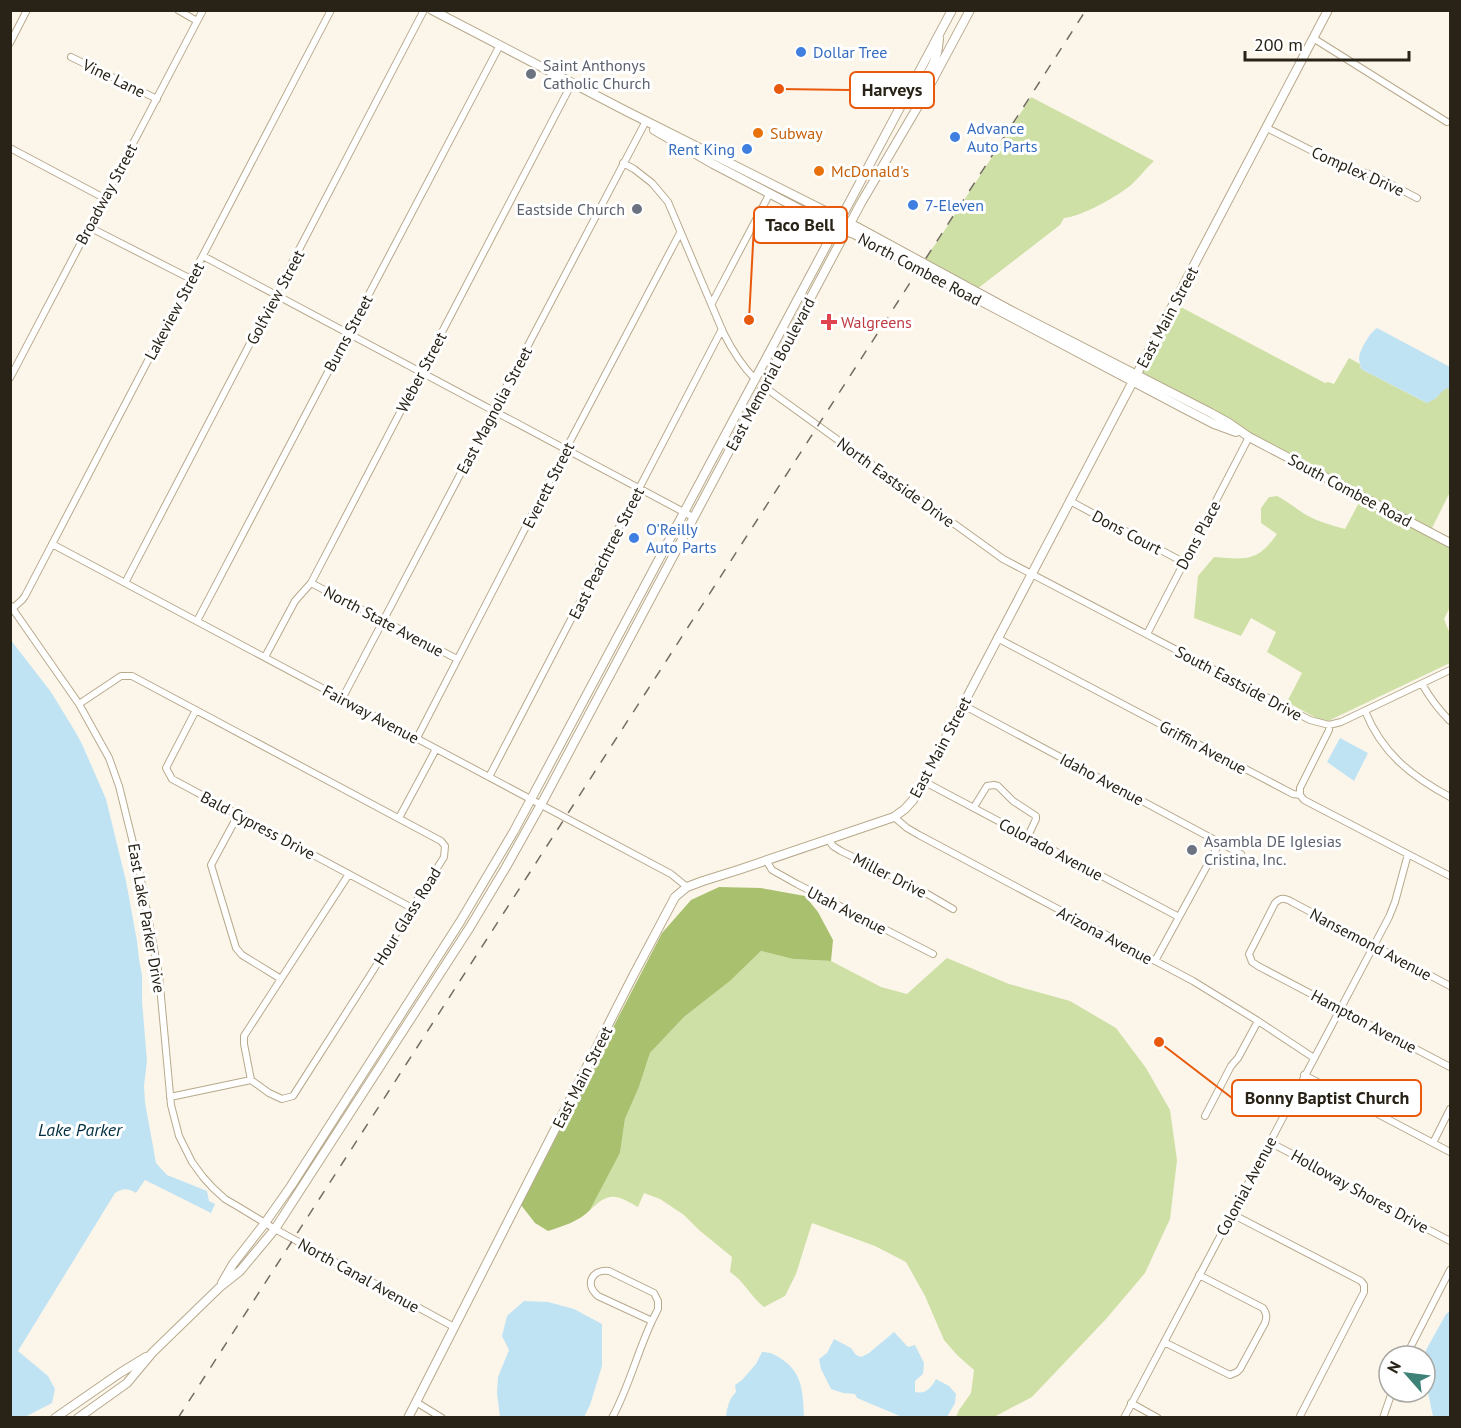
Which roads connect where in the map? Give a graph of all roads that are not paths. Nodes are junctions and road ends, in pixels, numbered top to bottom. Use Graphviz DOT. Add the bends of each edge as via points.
graph roads {
  1 [pos="27,10"];
  2 [pos="178,10"];
  3 [pos="203,10"];
  4 [pos="332,10"];
  5 [pos="424,10"];
  6 [pos="952,10"];
  7 [pos="970,10"];
  8 [pos="1328,10"];
  9 [pos="436,11"];
  10 [pos="197,21"];
  11 [pos="940,32"];
  12 [pos="1313,39"];
  13 [pos="10,43"];
  14 [pos="500,45"];
  15 [pos="71,57"];
  16 [pos="572,83"];
  17 [pos="924,96"];
  18 [pos="157,99"];
  19 [pos="646,121"];
  20 [pos="1447,122"];
  21 [pos="1267,128"];
  22 [pos="10,148"];
  23 [pos="623,163"];
  24 [pos="770,193"];
  25 [pos="104,198"];
  26 [pos="1417,198"];
  27 [pos="840,218"];
  28 [pos="88,227"];
  29 [pos="836,227"];
  30 [pos="849,227"];
  31 [pos="680,233"];
  32 [pos="203,256"];
  33 [pos="191,279"];
  34 [pos="276,294"];
  35 [pos="712,303"];
  36 [pos="722,329"];
  37 [pos="348,333"];
  38 [pos="422,372"];
  39 [pos="10,378"];
  40 [pos="1135,378"];
  41 [pos="755,380"];
  42 [pos="763,386"];
  43 [pos="494,410"];
  44 [pos="1249,437"];
  45 [pos="734,441"];
  46 [pos="566,449"];
  47 [pos="639,488"];
  48 [pos="1070,501"];
  49 [pos="684,512"];
  50 [pos="693,517"];
  51 [pos="1450,543"];
  52 [pos="52,544"];
  53 [pos="1184,562"];
  54 [pos="1032,574"];
  55 [pos="125,583"];
  56 [pos="311,583"];
  57 [pos="12,607"];
  58 [pos="384,620"];
  59 [pos="197,621"];
  60 [pos="1147,634"];
  61 [pos="997,639"];
  62 [pos="608,656"];
  63 [pos="265,657"];
  64 [pos="457,659"];
  65 [pos="617,661"];
  66 [pos="1450,670"];
  67 [pos="1422,684"];
  68 [pos="342,699"];
  69 [pos="79,704"];
  70 [pos="963,705"];
  71 [pos="196,710"];
  72 [pos="1365,711"];
  73 [pos="1450,722"];
  74 [pos="1329,725"];
  75 [pos="417,738"];
  76 [pos="436,748"];
  77 [pos="489,777"];
  78 [pos="923,781"];
  79 [pos="1300,795"];
  80 [pos="1450,797"];
  81 [pos="531,799"];
  82 [pos="541,804"];
  83 [pos="974,807"];
  84 [pos="238,815"];
  85 [pos="894,816"];
  86 [pos="399,818"];
  87 [pos="1028,836"];
  88 [pos="828,839"];
  89 [pos="1220,842"];
  90 [pos="1241,854"];
  91 [pos="1408,854"];
  92 [pos="766,860"];
  93 [pos="349,874"];
  94 [pos="1450,876"];
  95 [pos="687,887"];
  96 [pos="1292,902"];
  97 [pos="412,908"];
  98 [pos="953,909"];
  99 [pos="1179,917"];
  100 [pos="460,922"];
  101 [pos="470,927"];
  102 [pos="1374,945"];
  103 [pos="933,954"];
  104 [pos="1155,961"];
  105 [pos="281,979"];
  106 [pos="1450,986"];
  107 [pos="1340,1008"];
  108 [pos="1258,1021"];
  109 [pos="1314,1058"];
  110 [pos="373,1059"];
  111 [pos="382,1065"];
  112 [pos="1450,1067"];
  113 [pos="1304,1075"];
  114 [pos="250,1080"];
  115 [pos="170,1098"];
  116 [pos="1450,1109"];
  117 [pos="1205,1116"];
  118 [pos="1269,1142"];
  119 [pos="1433,1143"];
  120 [pos="1450,1152"];
  121 [pos="1232,1214"];
  122 [pos="265,1223"];
  123 [pos="275,1229"];
  124 [pos="1450,1241"];
  125 [pos="1450,1270"];
  126 [pos="1199,1275"];
  127 [pos="221,1286"];
  128 [pos="652,1321"];
  129 [pos="454,1327"];
  130 [pos="1164,1342"];
  131 [pos="1412,1344"];
  132 [pos="152,1353"];
  133 [pos="416,1402"];
  134 [pos="1131,1403"];
  135 [pos="67,1410"];
  136 [pos="55,1418"];
  137 [pos="63,1418"];
  138 [pos="78,1418"];
  139 [pos="408,1418"];
  140 [pos="442,1418"];
  141 [pos="612,1418"];
  142 [pos="1124,1418"];
  143 [pos="1158,1418"];
  144 [pos="1299,1418"];
  1 -- 13 [label="street"];
  2 -- 10 [label="street"];
  3 -- 10 [label="street, Broadway Street"];
  4 -- 32 [label="street, Lakeview Street"];
  5 -- 34 [label="street, Golfview Street"];
  6 -- 11 [label="main road, East Memorial Boulevard"];
  7 -- 17 [label="main road"];
  8 -- 12 [label="main road, East Main Street"];
  9 -- 14 [label="main road, North Combee Road"];
  10 -- 18 [label="street, Broadway Street"];
  11 -- 17 [label="main road" via="936,59 922,85"];
  11 -- 27 [label="main road, East Memorial Boulevard"];
  12 -- 20 [label="street"];
  12 -- 21 [label="main road, East Main Street"];
  14 -- 16 [label="main road, North Combee Road"];
  14 -- 37 [label="street, Burns Street"];
  15 -- 18 [label="street, Vine Lane"];
  16 -- 19 [label="main road, North Combee Road"];
  16 -- 38 [label="street, Weber Street"];
  17 -- 30 [label="main road, East Memorial Boulevard"];
  18 -- 25 [label="street, Broadway Street"];
  19 -- 23 [label="street, East Magnolia Street"];
  19 -- 24 [label="main road, North Combee Road" via="655,131"];
  19 -- 27 [label="main road, North Combee Road"];
  21 -- 26 [label="street, Complex Drive"];
  21 -- 40 [label="main road, East Main Street"];
  22 -- 25 [label="street"];
  23 -- 31 [label="street" via="661,193"];
  23 -- 43 [label="street, East Magnolia Street"];
  24 -- 29 [label="main road, North Combee Road"];
  24 -- 35 [label="street"];
  25 -- 28 [label="street, Broadway Street"];
  27 -- 29 [label="main road, East Memorial Boulevard"];
  27 -- 30 [label="main road, North Combee Road"];
  28 -- 33 [label="street"];
  28 -- 39 [label="street, Broadway Street"];
  29 -- 30 [label="main road, North Combee Road"];
  29 -- 41 [label="main road, East Memorial Boulevard"];
  30 -- 40 [label="main road, North Combee Road"];
  30 -- 42 [label="main road, East Memorial Boulevard"];
  31 -- 35 [label="street"];
  31 -- 46 [label="street, Everett Street"];
  32 -- 33 [label="street, Lakeview Street"];
  32 -- 34 [label="street"];
  33 -- 52 [label="street, Lakeview Street"];
  34 -- 37 [label="street"];
  34 -- 55 [label="street, Golfview Street"];
  35 -- 36 [label="street"];
  36 -- 41 [label="street" via="743,367"];
  36 -- 47 [label="street, East Peachtree Street"];
  37 -- 38 [label="street"];
  37 -- 59 [label="street, Burns Street"];
  38 -- 43 [label="street"];
  38 -- 56 [label="street, Weber Street"];
  40 -- 44 [label="main road, South Combee Road" via="1229,423"];
  40 -- 48 [label="main road, East Main Street"];
  41 -- 45 [label="main road"];
  41 -- 49 [label="main road, East Memorial Boulevard"];
  42 -- 45 [label="main road, East Memorial Boulevard"];
  42 -- 54 [label="street, North Eastside Drive" via="1003,559"];
  43 -- 46 [label="street"];
  43 -- 58 [label="street, East Magnolia Street"];
  44 -- 51 [label="main road, South Combee Road"];
  44 -- 53 [label="street, Dons Place"];
  45 -- 50 [label="main road, East Memorial Boulevard"];
  46 -- 47 [label="street"];
  46 -- 64 [label="street, Everett Street"];
  47 -- 49 [label="street"];
  47 -- 77 [label="street, East Peachtree Street"];
  48 -- 53 [label="street, Dons Court"];
  48 -- 54 [label="main road, East Main Street"];
  49 -- 50 [label="street"];
  49 -- 62 [label="main road, East Memorial Boulevard"];
  50 -- 65 [label="main road, East Memorial Boulevard"];
  52 -- 55 [label="street, Fairway Avenue"];
  52 -- 57 [label="street, Lakeview Street" via="22,600"];
  53 -- 60 [label="street, Dons Place"];
  54 -- 60 [label="street, South Eastside Drive"];
  54 -- 61 [label="main road, East Main Street"];
  55 -- 59 [label="street, Fairway Avenue"];
  56 -- 58 [label="street, North State Avenue"];
  56 -- 63 [label="street, Weber Street" via="296,601"];
  57 -- 69 [label="street, East Lake Parker Drive"];
  58 -- 64 [label="street, North State Avenue"];
  58 -- 68 [label="street, East Magnolia Street"];
  59 -- 63 [label="street, Fairway Avenue"];
  60 -- 74 [label="street, South Eastside Drive" via="1310,720"];
  61 -- 70 [label="main road, East Main Street"];
  61 -- 79 [label="street, Griffin Avenue"];
  62 -- 65 [label="main road"];
  62 -- 81 [label="main road, East Memorial Boulevard"];
  63 -- 68 [label="street, Fairway Avenue"];
  64 -- 75 [label="street, Everett Street"];
  65 -- 82 [label="main road, East Memorial Boulevard"];
  66 -- 67 [label="street"];
  67 -- 72 [label="street"];
  67 -- 73 [label="street"];
  68 -- 75 [label="street, Fairway Avenue"];
  69 -- 71 [label="street, Hour Glass Road" via="121,676 132,676"];
  69 -- 115 [label="street, East Lake Parker Drive" via="109,758 132,838 159,975"];
  70 -- 78 [label="main road, East Main Street"];
  70 -- 89 [label="street, Idaho Avenue"];
  71 -- 84 [label="street, Bald Cypress Drive" via="166,768 171,779"];
  71 -- 86 [label="street, Hour Glass Road"];
  72 -- 74 [label="street"];
  72 -- 80 [label="street" via="1378,738 1398,761"];
  74 -- 79 [label="street"];
  75 -- 76 [label="street, Fairway Avenue"];
  76 -- 77 [label="street, Fairway Avenue"];
  76 -- 86 [label="street"];
  77 -- 81 [label="street, Fairway Avenue"];
  78 -- 83 [label="street, Colorado Avenue"];
  78 -- 85 [label="main road, East Main Street" via="912,800"];
  79 -- 91 [label="street, Griffin Avenue"];
  81 -- 82 [label="street, Fairway Avenue"];
  81 -- 100 [label="main road, East Memorial Boulevard"];
  82 -- 95 [label="street, Fairway Avenue" via="671,874"];
  82 -- 101 [label="main road, East Memorial Boulevard"];
  83 -- 87 [label="street, Colorado Avenue"];
  83 -- 87 [label="street" via="987,786 998,786 1036,816"];
  84 -- 93 [label="street, Bald Cypress Drive"];
  84 -- 105 [label="street" via="211,865 236,948"];
  85 -- 88 [label="main road, East Main Street"];
  85 -- 104 [label="street, Arizona Avenue" via="919,836"];
  86 -- 97 [label="street, Hour Glass Road" via="445,846 444,857"];
  87 -- 99 [label="street, Colorado Avenue"];
  88 -- 92 [label="main road, East Main Street"];
  88 -- 98 [label="street, Miller Drive" via="841,851"];
  89 -- 90 [label="street, Idaho Avenue"];
  89 -- 99 [label="street"];
  91 -- 94 [label="street, Griffin Avenue"];
  91 -- 102 [label="street, Colonial Avenue" via="1392,910"];
  92 -- 95 [label="main road, East Main Street"];
  92 -- 103 [label="street, Utah Avenue" via="772,870"];
  93 -- 97 [label="street, Bald Cypress Drive"];
  93 -- 105 [label="street"];
  95 -- 129 [label="main road, East Main Street" via="670,906"];
  96 -- 102 [label="street, Nansemond Avenue"];
  96 -- 107 [label="street, Hampton Avenue" via="1283,898 1275,903 1249,954 1252,962"];
  97 -- 114 [label="street, Hour Glass Road" via="292,1096 282,1100"];
  99 -- 104 [label="street"];
  100 -- 101 [label="main road"];
  100 -- 110 [label="main road, East Memorial Boulevard"];
  101 -- 111 [label="main road, East Memorial Boulevard"];
  102 -- 106 [label="street, Nansemond Avenue"];
  102 -- 107 [label="street, Colonial Avenue"];
  104 -- 108 [label="street, Arizona Avenue"];
  105 -- 114 [label="street" via="244,1036"];
  107 -- 109 [label="street, Colonial Avenue"];
  107 -- 112 [label="street, Hampton Avenue"];
  108 -- 109 [label="street, Arizona Avenue"];
  108 -- 117 [label="street"];
  109 -- 113 [label="street, Colonial Avenue"];
  110 -- 111 [label="main road"];
  110 -- 122 [label="main road, East Memorial Boulevard"];
  111 -- 123 [label="main road, East Memorial Boulevard"];
  113 -- 118 [label="street, Colonial Avenue"];
  113 -- 119 [label="street"];
  114 -- 115 [label="street"];
  115 -- 122 [label="street, East Lake Parker Drive" via="179,1136 203,1177 225,1199"];
  116 -- 119 [label="street"];
  118 -- 121 [label="street, Colonial Avenue"];
  118 -- 124 [label="street, Holloway Shores Drive"];
  119 -- 120 [label="street"];
  121 -- 126 [label="street, Colonial Avenue"];
  121 -- 144 [label="street" via="1364,1285 1364,1292"];
  122 -- 123 [label="street, North Canal Avenue"];
  122 -- 127 [label="main road, East Memorial Boulevard"];
  123 -- 127 [label="main road, East Memorial Boulevard" via="240,1271"];
  123 -- 129 [label="street, North Canal Avenue"];
  125 -- 131 [label="street"];
  126 -- 130 [label="street, Colonial Avenue"];
  126 -- 130 [label="street" via="1263,1308 1265,1323 1240,1369 1230,1375"];
  127 -- 132 [label="main road"];
  128 -- 128 [label="street" via="658,1309 654,1293 609,1270 601,1270 592,1278 592,1291"];
  128 -- 141 [label="street"];
  129 -- 133 [label="main road, East Main Street"];
  130 -- 134 [label="street, Colonial Avenue"];
  132 -- 135 [label="main road"];
  132 -- 138 [label="main road" via="126,1383"];
  133 -- 139 [label="main road, East Main Street"];
  133 -- 140 [label="street"];
  134 -- 142 [label="street, Colonial Avenue"];
  134 -- 143 [label="street"];
  135 -- 136 [label="main road"];
  135 -- 137 [label="main road"];
}
